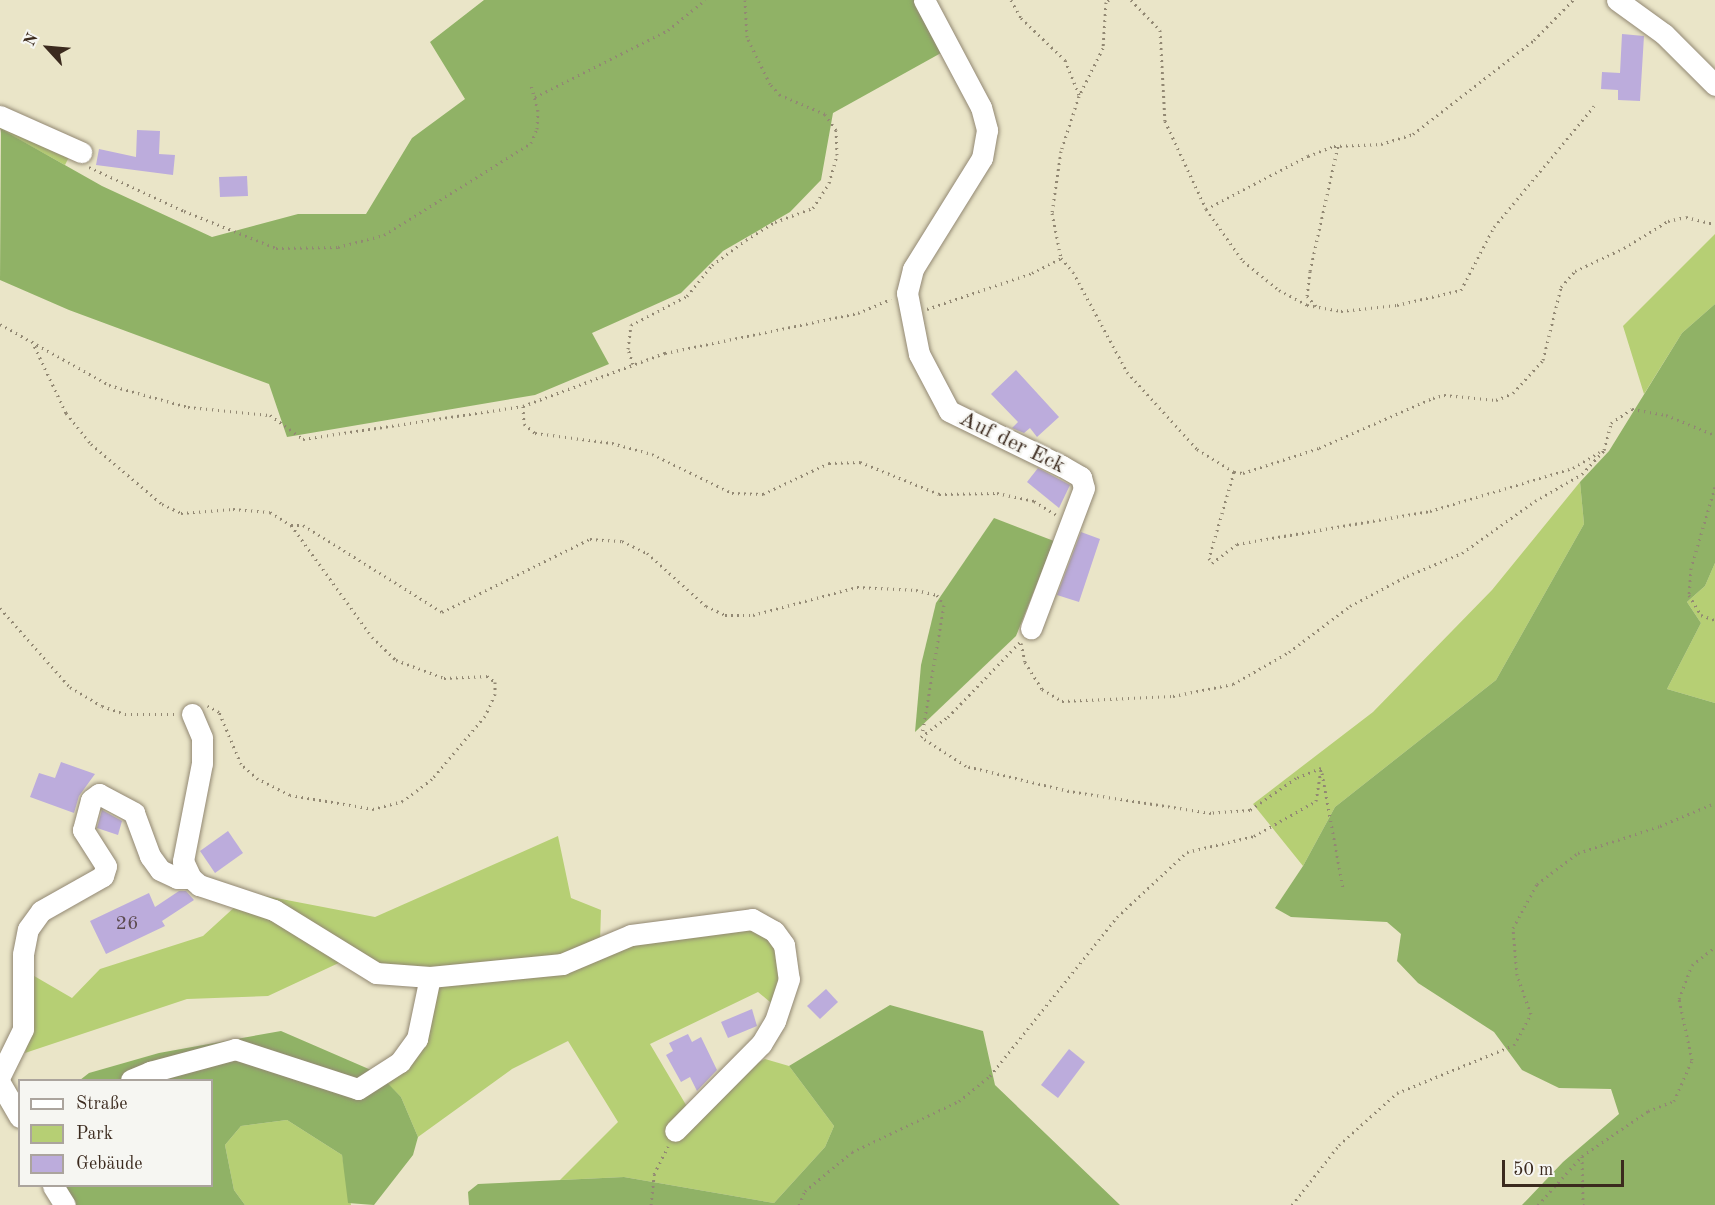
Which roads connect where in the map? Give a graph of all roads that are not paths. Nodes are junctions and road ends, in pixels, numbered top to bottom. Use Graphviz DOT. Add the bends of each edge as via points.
graph roads {
  1 [pos="924,0"];
  2 [pos="1617,0"];
  3 [pos="1715,85"];
  4 [pos="0,116"];
  5 [pos="81,152"];
  6 [pos="1026,635"];
  7 [pos="192,714"];
  8 [pos="191,878"];
  9 [pos="430,977"];
  10 [pos="0,1076"];
  11 [pos="133,1079"];
  12 [pos="0,1083"];
  13 [pos="18,1114"];
  14 [pos="675,1131"];
  15 [pos="54,1187"];
  16 [pos="65,1205"];
  1 -- 6 [label="street, Auf der Eck" via="981,107 987,130 982,158 913,269 907,293 919,354 949,411 1081,477 1083,495"];
  2 -- 3 [label="street" via="1664,34"];
  4 -- 5 [label="street"];
  7 -- 8 [label="street" via="202,738 202,763 183,861"];
  8 -- 9 [label="street" via="199,885 274,910 376,973"];
  8 -- 10 [label="street" via="177,878 160,870 150,856 135,813 99,794 91,800 83,830 106,866 103,876 41,911 28,929 23,954 23,1029"];
  9 -- 11 [label="street" via="417,1039 400,1062 358,1089 235,1049"];
  9 -- 14 [label="street" via="562,964 631,935 657,929 752,919 774,931 784,945 789,979 775,1021 761,1044"];
  12 -- 13 [label="street"];
  15 -- 16 [label="street"];
}
